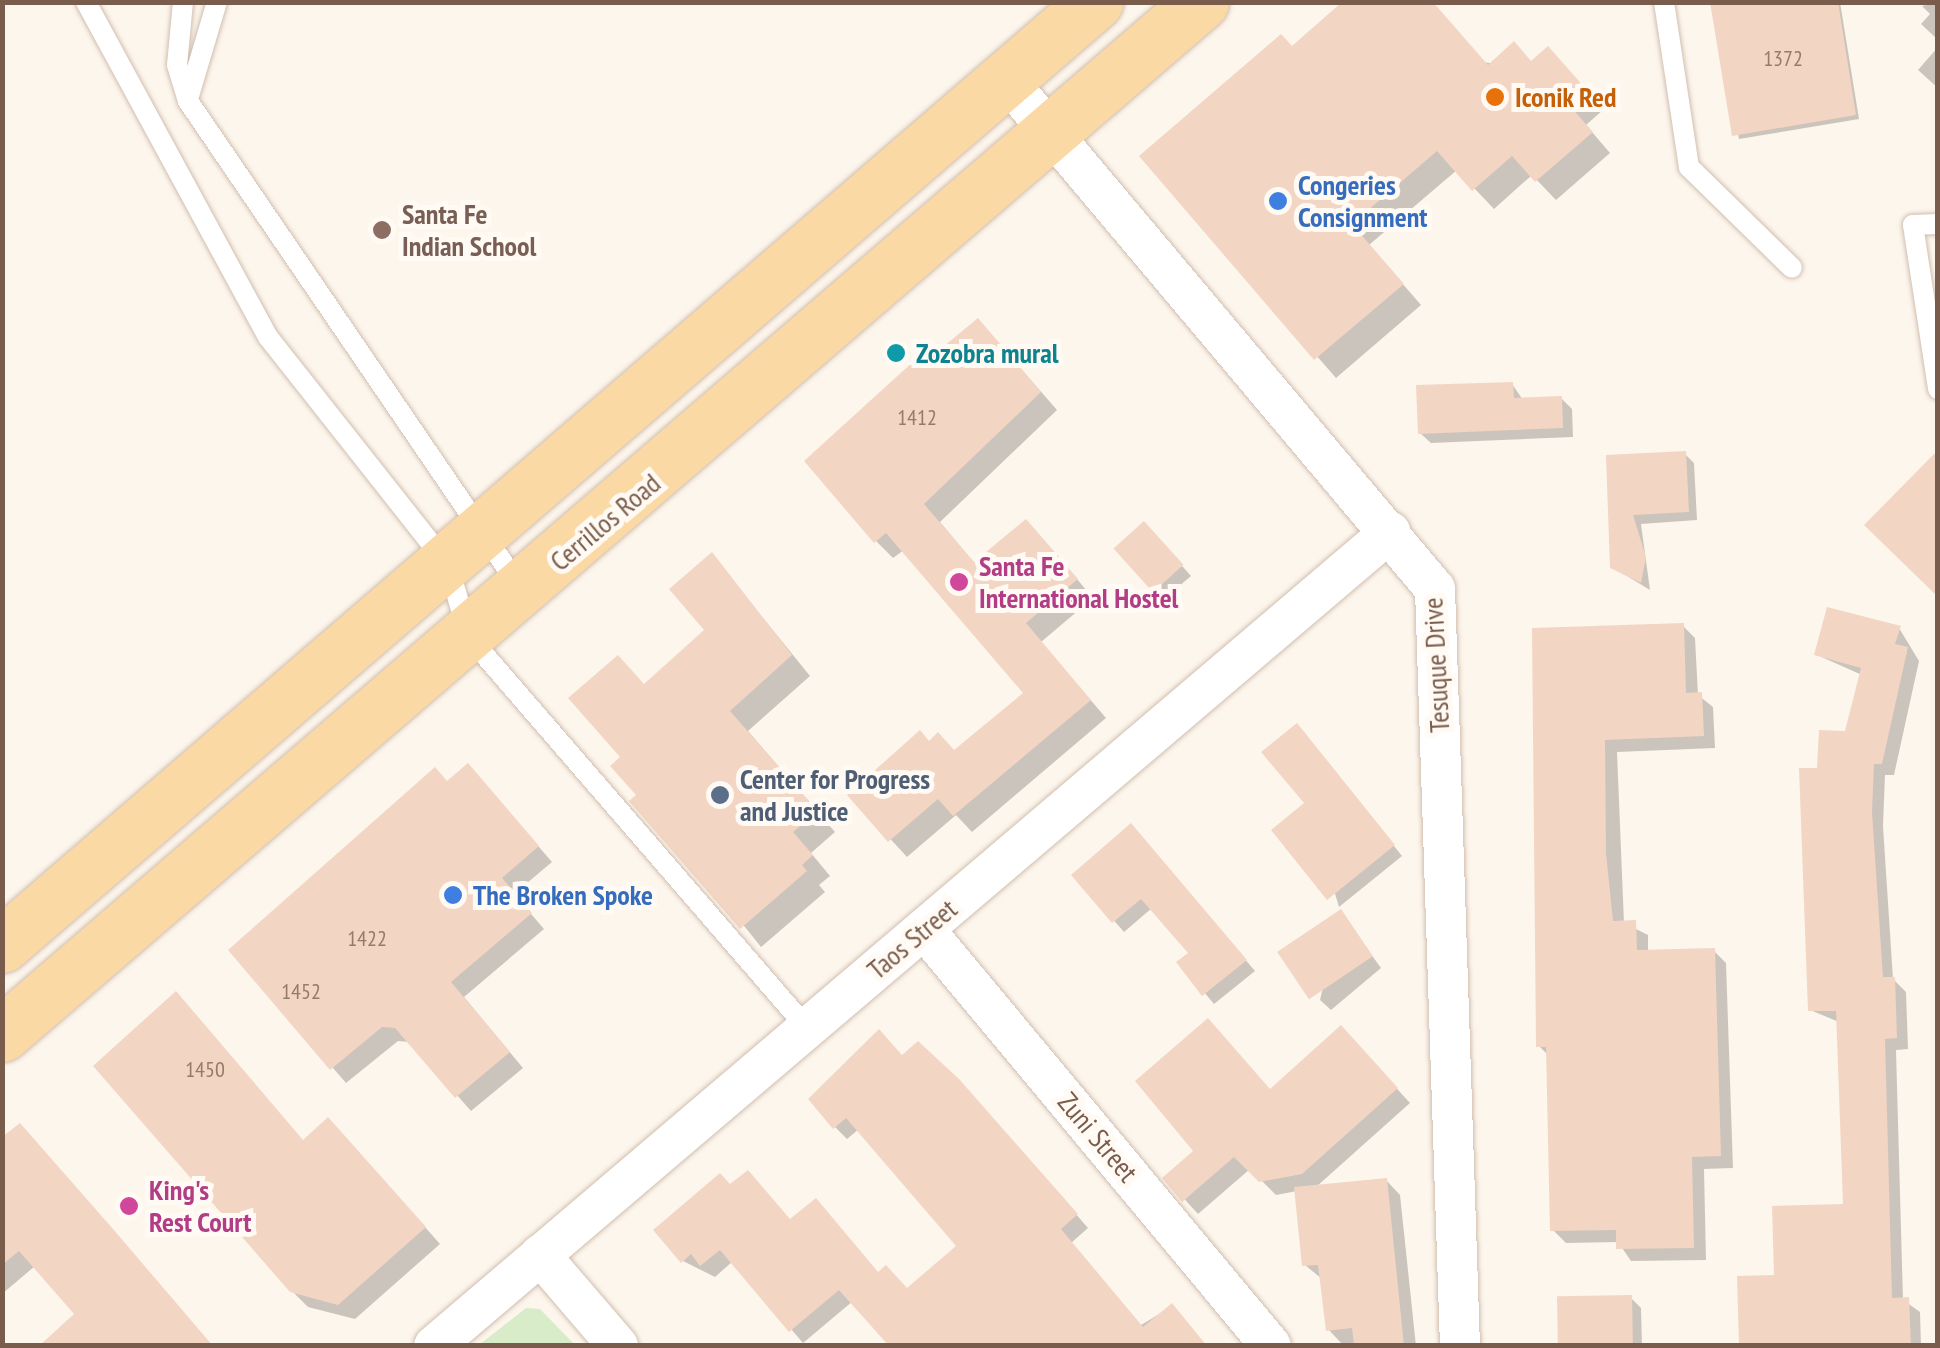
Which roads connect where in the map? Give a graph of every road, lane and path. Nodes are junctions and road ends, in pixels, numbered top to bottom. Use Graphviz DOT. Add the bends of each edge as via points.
graph roads {
  1 [pos="86,2"];
  2 [pos="182,2"];
  3 [pos="218,2"];
  4 [pos="1095,2"];
  5 [pos="1200,2"];
  6 [pos="1664,2"];
  7 [pos="1006,79"];
  8 [pos="188,101"];
  9 [pos="1052,132"];
  10 [pos="1938,224"];
  11 [pos="1792,268"];
  12 [pos="1938,389"];
  13 [pos="1390,532"];
  14 [pos="467,549"];
  15 [pos="523,592"];
  16 [pos="470,636"];
  17 [pos="924,930"];
  18 [pos="2,945"];
  19 [pos="808,1028"];
  20 [pos="2,1034"];
  21 [pos="540,1255"];
  22 [pos="434,1346"];
  23 [pos="618,1346"];
  24 [pos="1272,1346"];
  25 [pos="1460,1346"];
  1 -- 14 [label="lane" via="268,338"];
  2 -- 8 [label="lane" via="177,65"];
  3 -- 8 [label="lane"];
  4 -- 7 [label="main road"];
  5 -- 9 [label="main road, Cerrillos Road"];
  6 -- 11 [label="lane" via="1689,167"];
  7 -- 9 [label="street, Tesuque Drive"];
  7 -- 14 [label="main road"];
  8 -- 14 [label="lane"];
  9 -- 13 [label="street, Tesuque Drive"];
  9 -- 15 [label="main road, Cerrillos Road"];
  10 -- 12 [label="lane" via="1914,225"];
  13 -- 17 [label="street, Taos Street"];
  13 -- 25 [label="street, Tesuque Drive" via="1436,590"];
  14 -- 15 [label="lane"];
  14 -- 16 [label="lane"];
  14 -- 18 [label="main road"];
  15 -- 16 [label="main road, Cerrillos Road"];
  16 -- 19 [label="lane"];
  16 -- 20 [label="main road, Cerrillos Road"];
  17 -- 19 [label="street, Taos Street"];
  17 -- 24 [label="street, Zuni Street"];
  19 -- 21 [label="street, Taos Street"];
  21 -- 22 [label="street, Taos Street"];
  21 -- 23 [label="street"];
}
